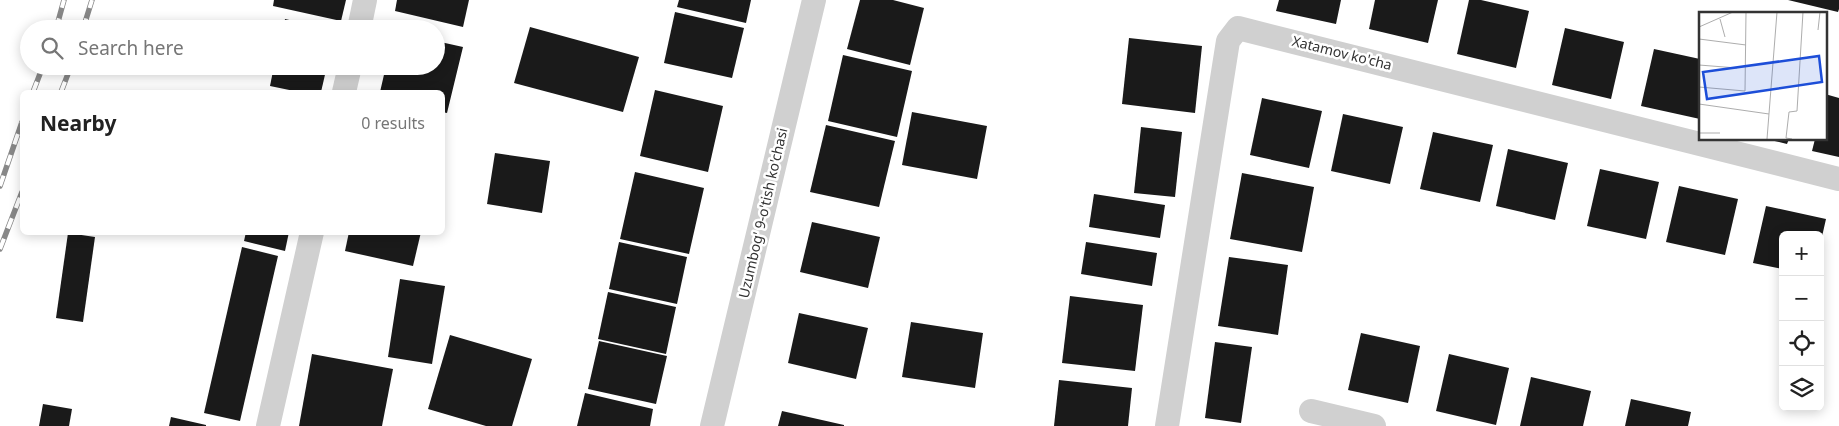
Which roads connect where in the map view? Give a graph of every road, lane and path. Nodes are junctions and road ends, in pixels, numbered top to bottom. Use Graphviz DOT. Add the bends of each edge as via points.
graph roads {
  1 [pos="366,0"];
  2 [pos="814,0"];
  3 [pos="361,20"];
  4 [pos="348,75"];
  5 [pos="344,90"];
  6 [pos="1839,179"];
  7 [pos="311,235"];
  8 [pos="1311,411"];
  9 [pos="268,426"];
  10 [pos="712,426"];
  11 [pos="1167,426"];
  12 [pos="1374,426"];
  1 -- 3 [label="street"];
  2 -- 10 [label="street, Uzumbog' 9-o'tish ko'chasi"];
  4 -- 5 [label="street"];
  6 -- 11 [label="street, Xatamov ko'cha" via="1238,28 1228,41"];
  7 -- 9 [label="street"];
  8 -- 12 [label="street"];
}
